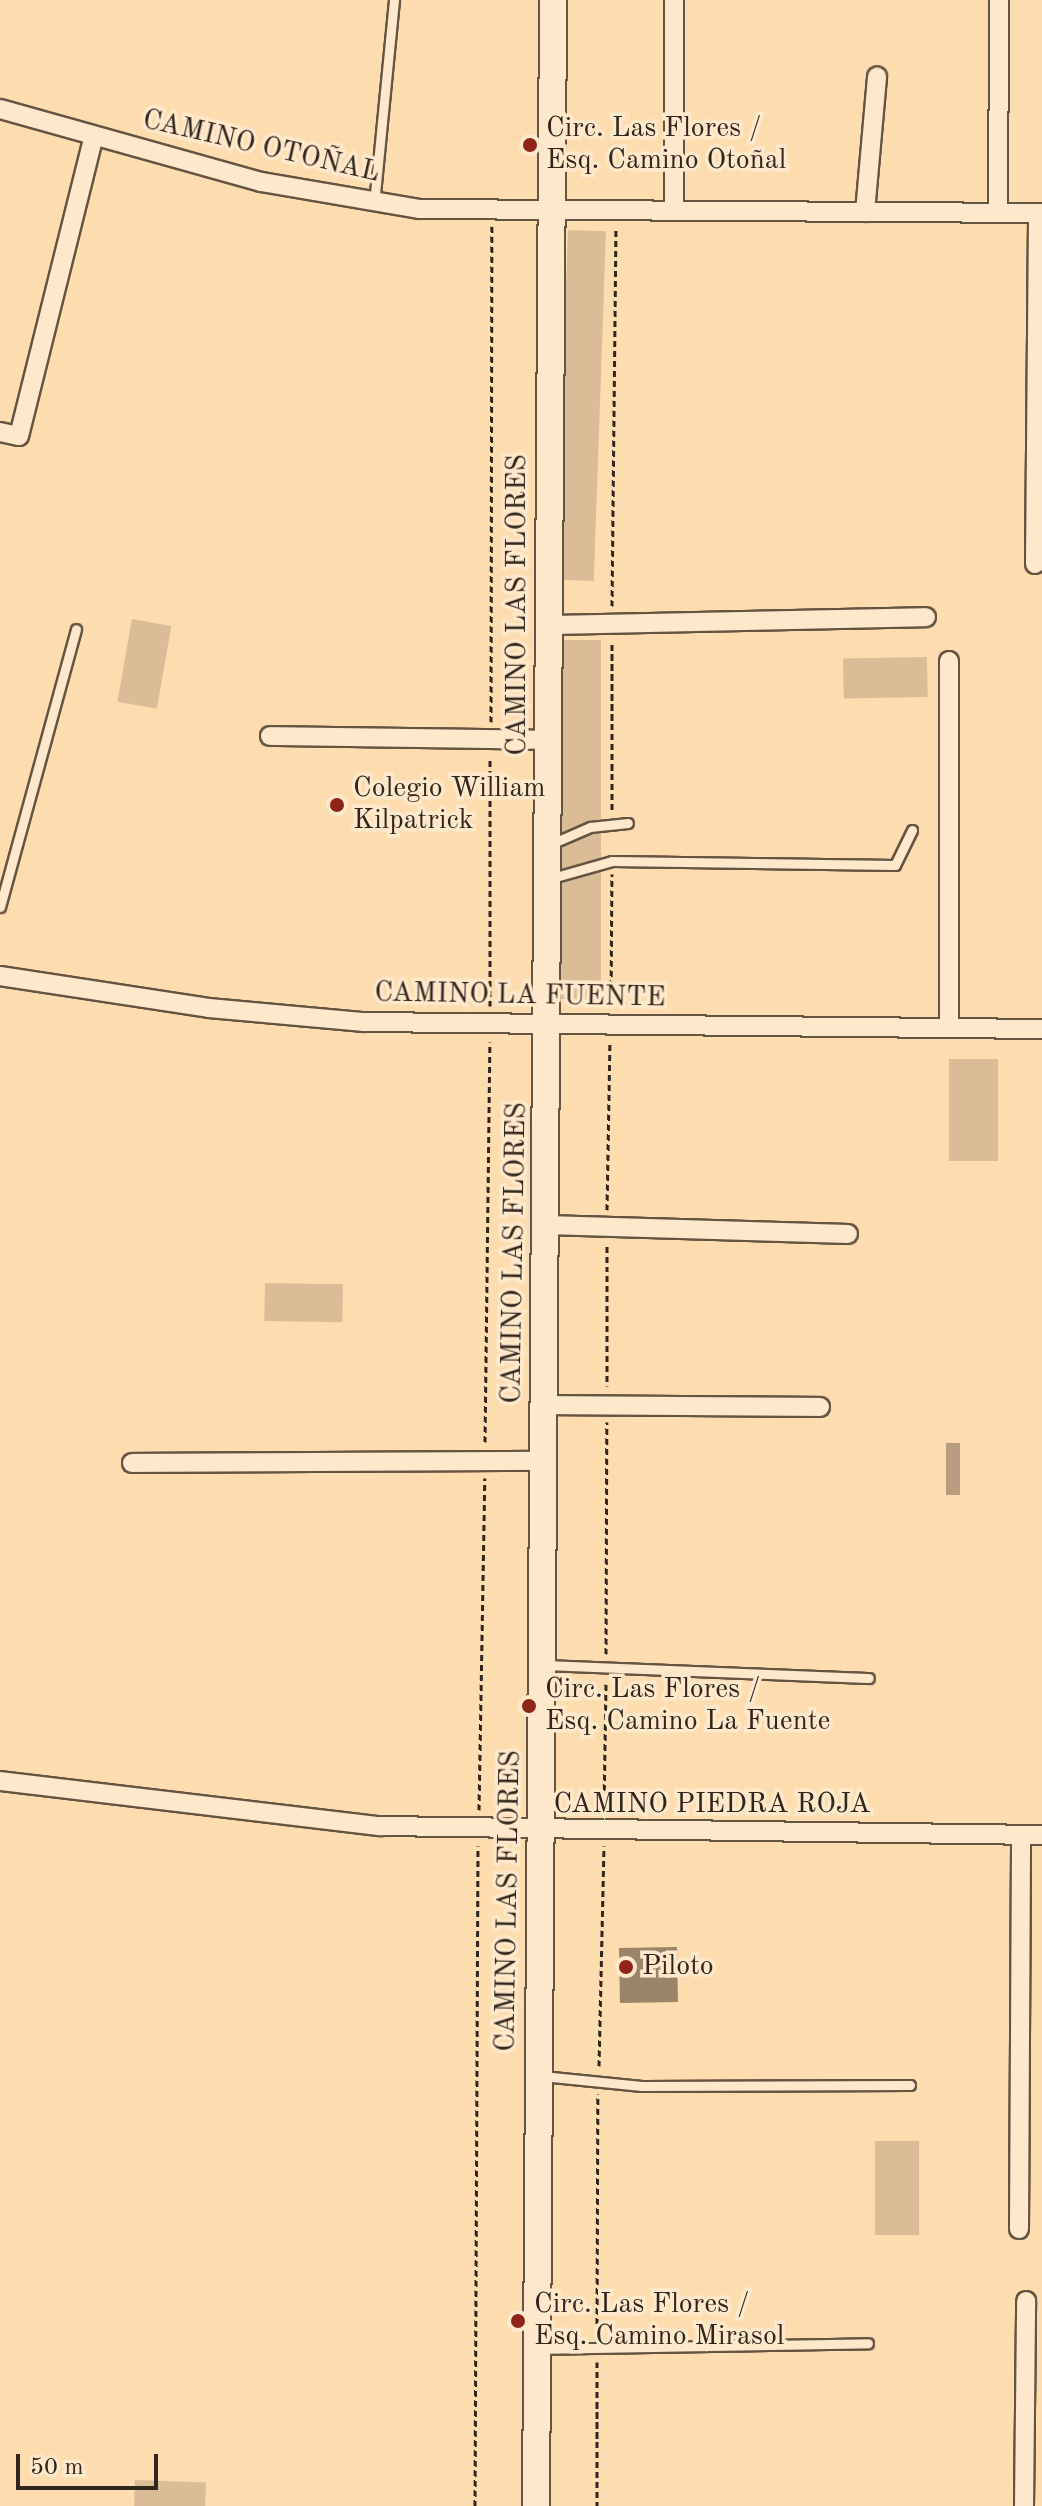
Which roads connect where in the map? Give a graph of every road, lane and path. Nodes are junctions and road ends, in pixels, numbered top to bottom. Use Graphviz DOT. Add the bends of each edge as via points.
graph roads {
  1 [pos="394,0"];
  2 [pos="553,0"];
  3 [pos="674,0"];
  4 [pos="999,0"];
  5 [pos="877,77"];
  6 [pos="0,109"];
  7 [pos="94,136"];
  8 [pos="374,204"];
  9 [pos="674,208"];
  10 [pos="552,209"];
  11 [pos="998,211"];
  12 [pos="492,212"];
  13 [pos="865,212"];
  14 [pos="1040,213"];
  15 [pos="0,432"];
  16 [pos="1035,564"];
  17 [pos="926,617"];
  18 [pos="550,625"];
  19 [pos="76,629"];
  20 [pos="949,661"];
  21 [pos="270,736"];
  22 [pos="491,739"];
  23 [pos="549,740"];
  24 [pos="628,823"];
  25 [pos="912,830"];
  26 [pos="549,845"];
  27 [pos="549,879"];
  28 [pos="0,907"];
  29 [pos="0,976"];
  30 [pos="549,1026"];
  31 [pos="611,1026"];
  32 [pos="490,1027"];
  33 [pos="949,1028"];
  34 [pos="1042,1029"];
  35 [pos="547,1225"];
  36 [pos="607,1228"];
  37 [pos="848,1234"];
  38 [pos="545,1405"];
  39 [pos="607,1406"];
  40 [pos="820,1407"];
  41 [pos="544,1461"];
  42 [pos="485,1462"];
  43 [pos="132,1463"];
  44 [pos="543,1665"];
  45 [pos="606,1670"];
  46 [pos="869,1678"];
  47 [pos="0,1781"];
  48 [pos="478,1830"];
  49 [pos="542,1833"];
  50 [pos="604,1834"];
  51 [pos="1021,1835"];
  52 [pos="1042,1835"];
  53 [pos="540,2076"];
  54 [pos="598,2079"];
  55 [pos="910,2085"];
  56 [pos="1019,2229"];
  57 [pos="1026,2301"];
  58 [pos="868,2343"];
  59 [pos="597,2348"];
  60 [pos="537,2350"];
  61 [pos="475,2506"];
  62 [pos="536,2506"];
  63 [pos="597,2506"];
  64 [pos="1024,2506"];
  1 -- 8 [label="lane"];
  2 -- 10 [label="street, CAMINO LAS FLORES"];
  3 -- 9 [label="street"];
  4 -- 11 [label="street"];
  5 -- 13 [label="street"];
  6 -- 7 [label="street, CAMINO OTOÑAL"];
  7 -- 8 [label="street, CAMINO OTOÑAL"];
  7 -- 15 [label="street" via="19,436"];
  8 -- 12 [label="street, CAMINO OTOÑAL"];
  9 -- 10 [label="street, CAMINO OTOÑAL"];
  9 -- 13 [label="street, CAMINO OTOÑAL"];
  10 -- 12 [label="street, CAMINO OTOÑAL"];
  10 -- 18 [label="street, CAMINO LAS FLORES"];
  11 -- 13 [label="street, CAMINO OTOÑAL"];
  11 -- 14 [label="street, CAMINO OTOÑAL"];
  12 -- 22 [label="path"];
  14 -- 16 [label="street"];
  17 -- 18 [label="street"];
  18 -- 23 [label="street, CAMINO LAS FLORES"];
  19 -- 28 [label="lane"];
  20 -- 33 [label="street"];
  21 -- 22 [label="street"];
  22 -- 23 [label="street"];
  22 -- 32 [label="path"];
  23 -- 26 [label="street, CAMINO LAS FLORES"];
  24 -- 26 [label="lane" via="590,827"];
  25 -- 27 [label="lane" via="895,865 612,861"];
  26 -- 27 [label="street, CAMINO LAS FLORES"];
  27 -- 30 [label="street, CAMINO LAS FLORES"];
  29 -- 32 [label="street, CAMINO LA FUENTE" via="209,1008"];
  30 -- 31 [label="street, CAMINO LA FUENTE"];
  30 -- 32 [label="street, CAMINO LA FUENTE"];
  30 -- 35 [label="street, CAMINO LAS FLORES"];
  31 -- 33 [label="street, CAMINO LA FUENTE"];
  31 -- 36 [label="path"];
  32 -- 42 [label="path"];
  33 -- 34 [label="street, CAMINO LA FUENTE"];
  35 -- 36 [label="street"];
  35 -- 38 [label="street, CAMINO LAS FLORES"];
  36 -- 37 [label="street"];
  36 -- 39 [label="path"];
  38 -- 39 [label="street"];
  38 -- 41 [label="street, CAMINO LAS FLORES"];
  39 -- 40 [label="street"];
  39 -- 45 [label="path"];
  41 -- 42 [label="street"];
  41 -- 44 [label="street, CAMINO LAS FLORES"];
  42 -- 43 [label="street"];
  42 -- 48 [label="path"];
  44 -- 45 [label="lane"];
  44 -- 49 [label="street, CAMINO LAS FLORES"];
  45 -- 46 [label="lane"];
  45 -- 50 [label="path"];
  47 -- 48 [label="street, CAMINO PIEDRA ROJA" via="281,1818"];
  48 -- 49 [label="street, CAMINO PIEDRA ROJA"];
  48 -- 61 [label="path"];
  49 -- 50 [label="street, CAMINO PIEDRA ROJA"];
  49 -- 53 [label="street, CAMINO LAS FLORES"];
  50 -- 51 [label="street, CAMINO PIEDRA ROJA"];
  50 -- 54 [label="path"];
  51 -- 52 [label="street, CAMINO PIEDRA ROJA"];
  51 -- 56 [label="street"];
  53 -- 54 [label="lane"];
  53 -- 60 [label="street, CAMINO LAS FLORES"];
  54 -- 55 [label="lane" via="642,2086"];
  54 -- 59 [label="path"];
  57 -- 64 [label="street"];
  58 -- 59 [label="lane"];
  59 -- 60 [label="lane"];
  59 -- 63 [label="path"];
  60 -- 62 [label="street, CAMINO LAS FLORES"];
}
